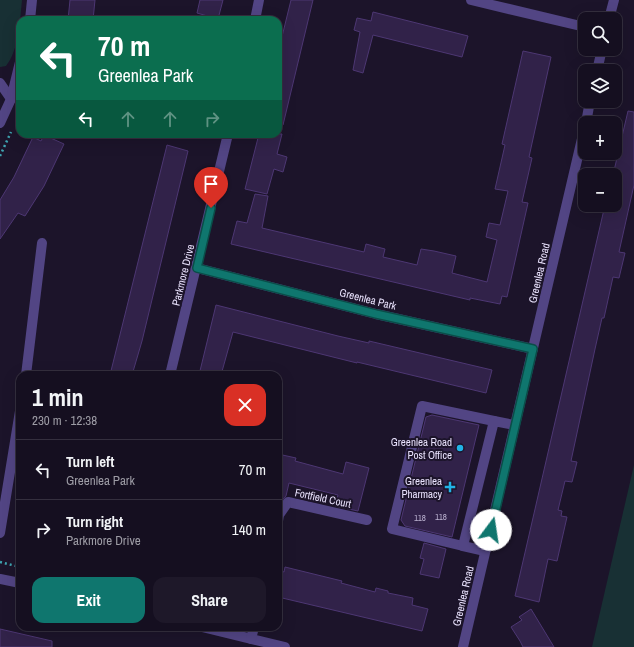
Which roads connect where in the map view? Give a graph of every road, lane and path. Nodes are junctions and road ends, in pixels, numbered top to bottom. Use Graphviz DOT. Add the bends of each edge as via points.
graph roads {
  1 [pos="32,0"];
  2 [pos="259,0"];
  3 [pos="471,0"];
  4 [pos="614,0"];
  5 [pos="611,12"];
  6 [pos="30,16"];
  7 [pos="256,16"];
  8 [pos="578,25"];
  9 [pos="16,78"];
  10 [pos="0,83"];
  11 [pos="11,99"];
  12 [pos="0,123"];
  13 [pos="227,138"];
  14 [pos="578,154"];
  15 [pos="42,243"];
  16 [pos="197,268"];
  17 [pos="533,349"];
  18 [pos="26,371"];
  19 [pos="171,371"];
  20 [pos="494,421"];
  21 [pos="514,425"];
  22 [pos="16,435"];
  23 [pos="282,510"];
  24 [pos="367,520"];
  25 [pos="0,533"];
  26 [pos="463,546"];
  27 [pos="485,551"];
  28 [pos="0,562"];
  29 [pos="16,566"];
  30 [pos="0,579"];
  31 [pos="16,583"];
  32 [pos="218,631"];
  33 [pos="253,631"];
  34 [pos="251,639"];
  35 [pos="285,647"];
  36 [pos="463,647"];
  1 -- 6 [label="street"];
  2 -- 7 [label="street"];
  3 -- 8 [label="street"];
  4 -- 5 [label="street"];
  9 -- 11 [label="street"];
  10 -- 11 [label="street"];
  11 -- 12 [label="street"];
  13 -- 16 [label="street, Parkmore Drive"];
  14 -- 17 [label="street, Greenlea Road"];
  15 -- 18 [label="street"];
  16 -- 17 [label="street, Greenlea Park" via="376,314"];
  16 -- 19 [label="street, Parkmore Drive"];
  17 -- 21 [label="street, Greenlea Road"];
  20 -- 21 [label="street"];
  20 -- 26 [label="street"];
  20 -- 26 [label="street" via="422,406 392,529"];
  21 -- 27 [label="street, Greenlea Road"];
  22 -- 25 [label="street"];
  23 -- 24 [label="street, Fortfield Court" via="288,502"];
  26 -- 27 [label="street"];
  27 -- 36 [label="street, Greenlea Road"];
  28 -- 29 [label="path"];
  30 -- 31 [label="street"];
  32 -- 34 [label="street"];
  33 -- 34 [label="street"];
  34 -- 35 [label="street"];
}
